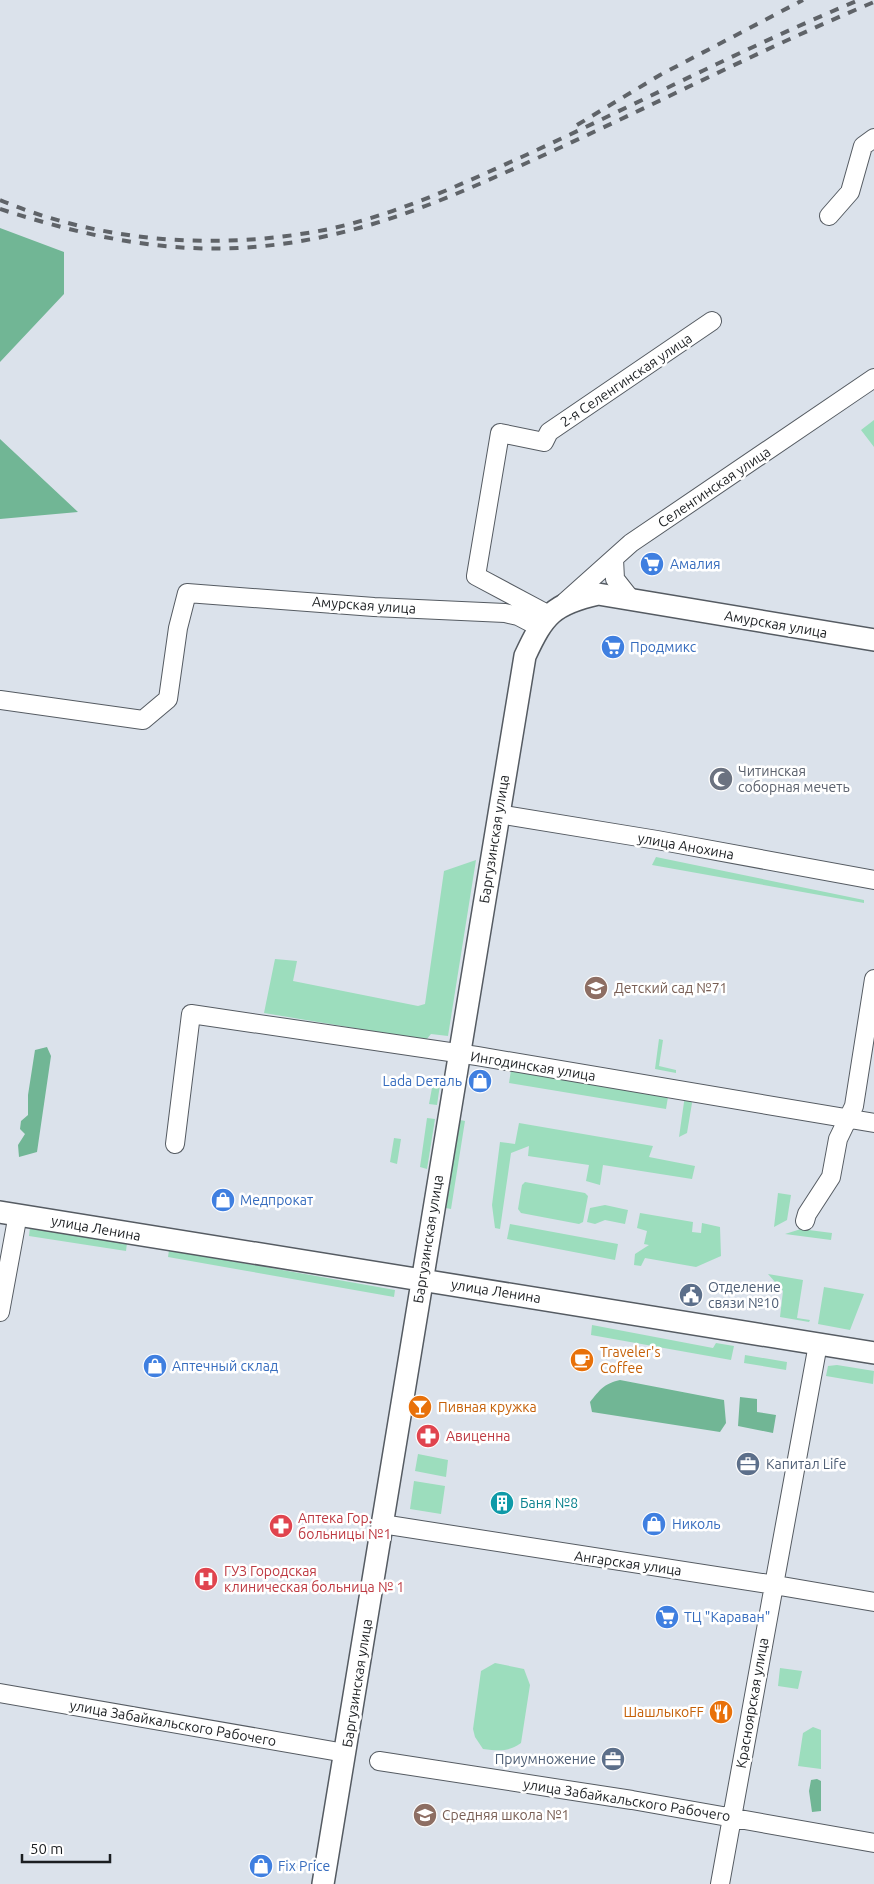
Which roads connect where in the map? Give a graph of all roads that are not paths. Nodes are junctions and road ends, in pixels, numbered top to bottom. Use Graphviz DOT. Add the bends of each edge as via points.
graph roads {
  1 [pos="874,138"];
  2 [pos="829,216"];
  3 [pos="712,321"];
  4 [pos="874,378"];
  5 [pos="614,559"];
  6 [pos="630,598"];
  7 [pos="550,616"];
  8 [pos="874,640"];
  9 [pos="0,700"];
  10 [pos="498,814"];
  11 [pos="874,880"];
  12 [pos="874,979"];
  13 [pos="458,1054"];
  14 [pos="848,1118"];
  15 [pos="874,1123"];
  16 [pos="175,1144"];
  17 [pos="9,1213"];
  18 [pos="806,1221"];
  19 [pos="422,1280"];
  20 [pos="0,1312"];
  21 [pos="818,1344"];
  22 [pos="874,1353"];
  23 [pos="382,1524"];
  24 [pos="775,1584"];
  25 [pos="874,1602"];
  26 [pos="0,1692"];
  27 [pos="345,1753"];
  28 [pos="379,1761"];
  29 [pos="731,1817"];
  30 [pos="874,1843"];
  31 [pos="324,1884"];
  32 [pos="720,1884"];
  1 -- 2 [label="street" via="864,146 850,192"];
  3 -- 7 [label="street, 2-я Селенгинская улица" via="549,432 544,442 500,434 476,576"];
  4 -- 5 [label="street, Селенгинская улица" via="631,543"];
  5 -- 6 [label="street" via="615,578"];
  5 -- 7 [label="street, Селенгинская улица"];
  6 -- 7 [label="main road, Амурская улица" via="598,594 576,599"];
  6 -- 8 [label="main road, Амурская улица"];
  7 -- 9 [label="street, Амурская улица" via="187,593 178,628 168,699 143,720"];
  7 -- 10 [label="main road, Баргузинская улица" via="525,656"];
  10 -- 11 [label="street, улица Анохина"];
  10 -- 13 [label="main road, Баргузинская улица"];
  12 -- 14 [label="street" via="854,1106"];
  13 -- 14 [label="street, Ингодинская улица"];
  13 -- 16 [label="street, Ингодинская улица" via="191,1014"];
  13 -- 19 [label="main road, Баргузинская улица"];
  14 -- 15 [label="street, Ингодинская улица"];
  14 -- 18 [label="street" via="838,1139 831,1176 807,1214"];
  17 -- 19 [label="main road, улица Ленина"];
  17 -- 20 [label="street"];
  19 -- 21 [label="main road, улица Ленина"];
  19 -- 23 [label="main road, Баргузинская улица"];
  21 -- 22 [label="main road, улица Ленина"];
  21 -- 24 [label="street, Красноярская улица"];
  23 -- 24 [label="street, Ангарская улица"];
  23 -- 27 [label="main road, Баргузинская улица"];
  24 -- 25 [label="street, Ангарская улица"];
  24 -- 29 [label="street, Красноярская улица"];
  26 -- 27 [label="street, улица Забайкальского Рабочего"];
  27 -- 31 [label="main road, Баргузинская улица"];
  28 -- 29 [label="street, улица Забайкальского Рабочего"];
  29 -- 30 [label="street, улица Забайкальского Рабочего"];
  29 -- 32 [label="street, Красноярская улица"];
}
